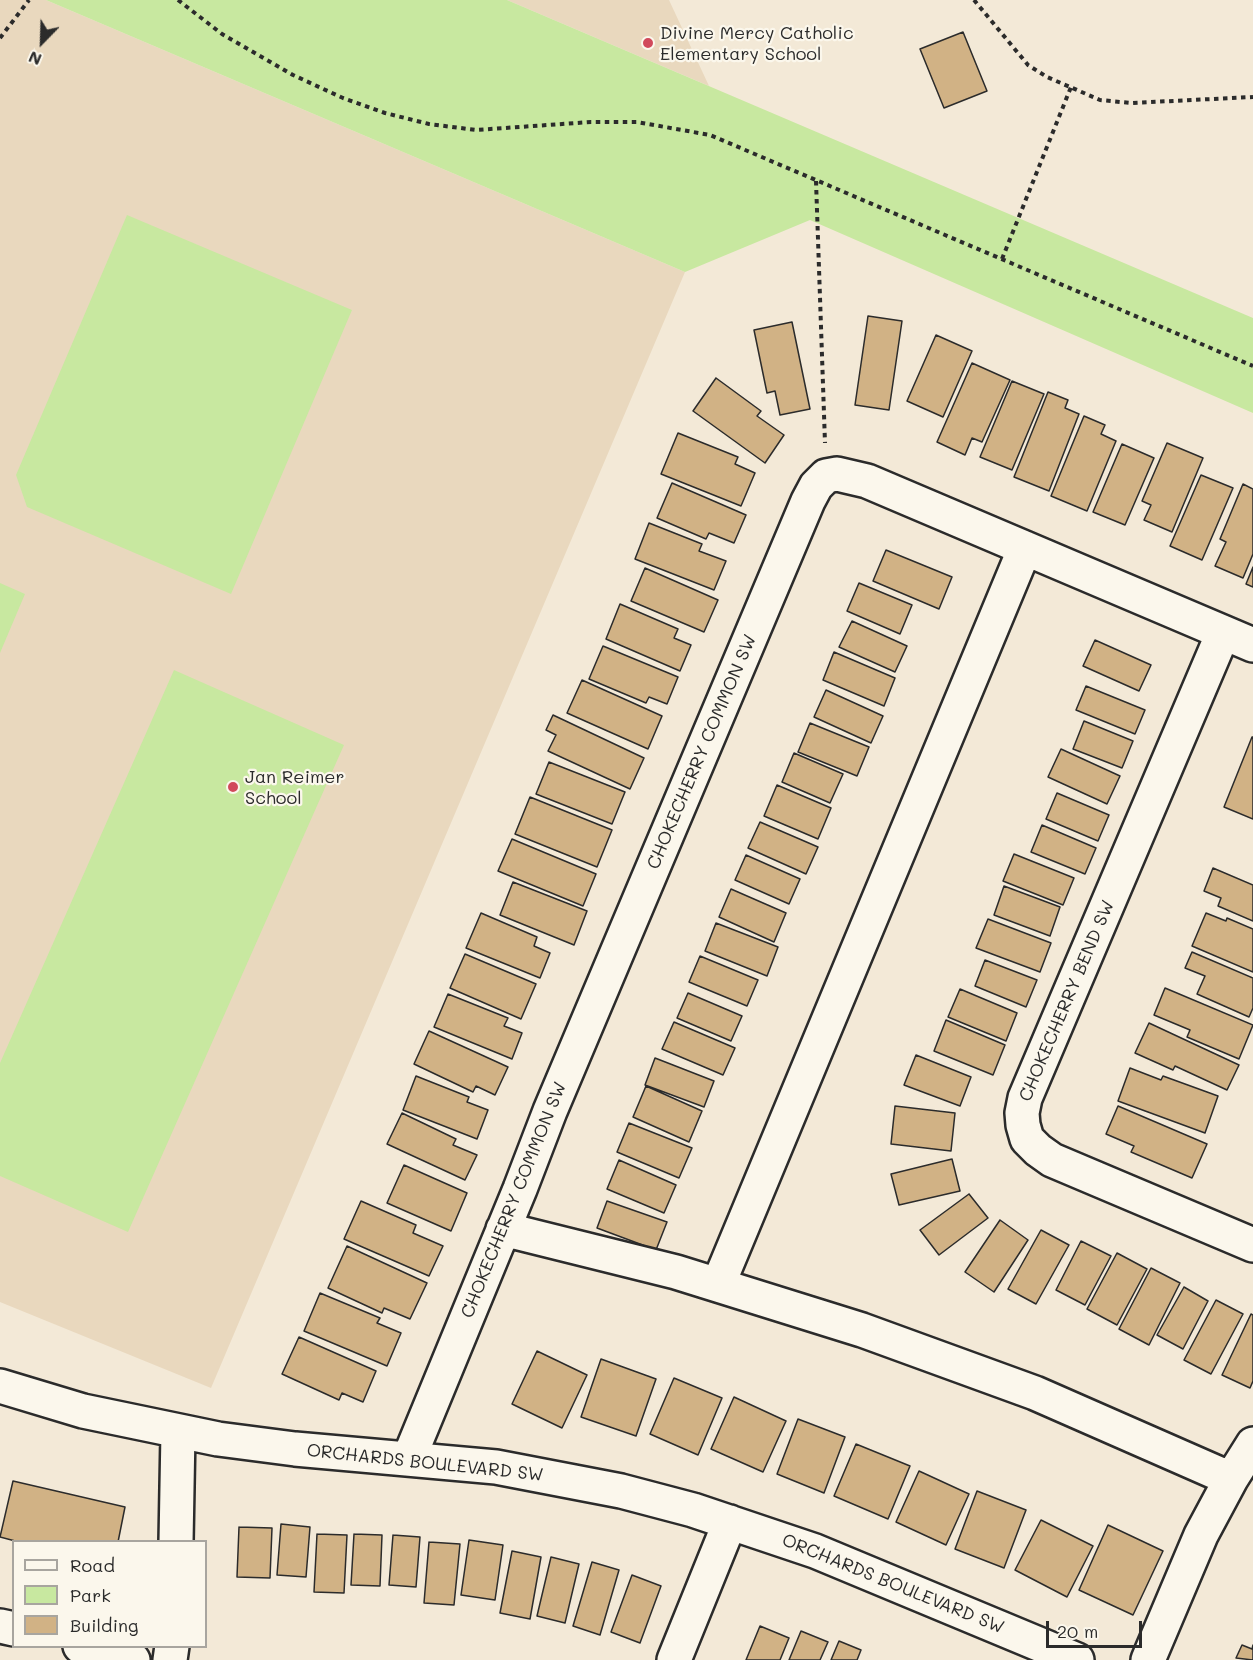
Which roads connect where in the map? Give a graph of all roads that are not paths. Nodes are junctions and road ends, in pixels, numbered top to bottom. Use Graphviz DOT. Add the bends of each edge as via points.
graph roads {
  1 [pos="1025,548"];
  2 [pos="1223,633"];
  3 [pos="1253,645"];
  4 [pos="503,1229"];
  5 [pos="1253,1245"];
  6 [pos="718,1285"];
  7 [pos="0,1386"];
  8 [pos="178,1432"];
  9 [pos="1253,1444"];
  10 [pos="409,1458"];
  11 [pos="1231,1479"];
  12 [pos="730,1522"];
  13 [pos="176,1540"];
  14 [pos="84,1648"];
  15 [pos="133,1660"];
  16 [pos="674,1660"];
  17 [pos="1077,1660"];
  18 [pos="1148,1660"];
  1 -- 2 [label="street"];
  1 -- 4 [label="street, CHOKECHERRY COMMON SW" via="867,481 837,474 826,476 816,486"];
  1 -- 6 [label="street"];
  2 -- 3 [label="street"];
  2 -- 5 [label="street, CHOKECHERRY BEND SW" via="1025,1098 1022,1113 1027,1139 1052,1161"];
  4 -- 6 [label="street"];
  4 -- 10 [label="street, CHOKECHERRY COMMON SW"];
  6 -- 11 [label="street" via="862,1330 1035,1393"];
  7 -- 8 [label="street, ORCHARDS BOULEVARD SW" via="83,1411"];
  8 -- 10 [label="street, ORCHARDS BOULEVARD SW" via="294,1449"];
  8 -- 13 [label="street"];
  9 -- 11 [label="street"];
  10 -- 12 [label="street, ORCHARDS BOULEVARD SW" via="558,1478 621,1491"];
  11 -- 18 [label="street" via="1202,1535"];
  12 -- 16 [label="street"];
  12 -- 17 [label="street, ORCHARDS BOULEVARD SW" via="815,1551"];
  14 -- 15 [label="street"];
}
